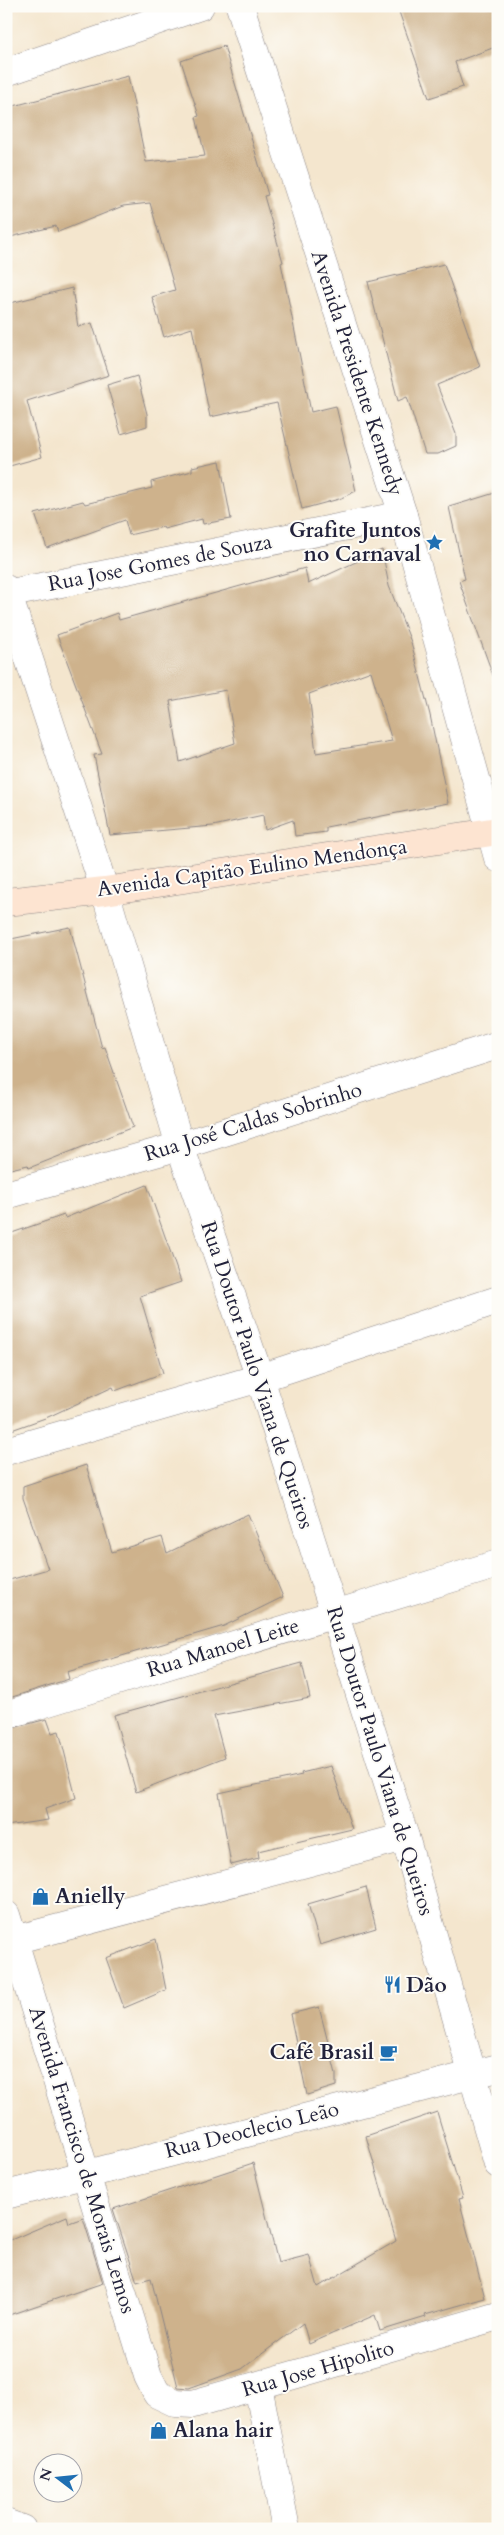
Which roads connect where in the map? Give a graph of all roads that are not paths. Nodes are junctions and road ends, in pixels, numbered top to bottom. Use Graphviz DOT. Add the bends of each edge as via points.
graph roads {
  1 [pos="200,6"];
  2 [pos="240,6"];
  3 [pos="6,72"];
  4 [pos="403,515"];
  5 [pos="7,592"];
  6 [pos="496,841"];
  7 [pos="105,891"];
  8 [pos="6,902"];
  9 [pos="498,1045"];
  10 [pos="180,1146"];
  11 [pos="6,1195"];
  12 [pos="498,1300"];
  13 [pos="260,1378"];
  14 [pos="6,1451"];
  15 [pos="498,1564"];
  16 [pos="335,1613"];
  17 [pos="6,1715"];
  18 [pos="405,1837"];
  19 [pos="9,1933"];
  20 [pos="485,2071"];
  21 [pos="498,2164"];
  22 [pos="87,2173"];
  23 [pos="6,2196"];
  24 [pos="498,2316"];
  25 [pos="148,2376"];
  26 [pos="258,2386"];
  27 [pos="6,2524"];
  28 [pos="22,2529"];
  29 [pos="286,2529"];
  1 -- 3 [label="street"];
  2 -- 4 [label="street, Avenida Presidente Kennedy"];
  4 -- 5 [label="street, Rua Jose Gomes de Souza"];
  4 -- 6 [label="street, Avenida Presidente Kennedy"];
  5 -- 7 [label="street, Rua Doutor Paulo Viana de Queiros"];
  6 -- 7 [label="main road, Avenida Capitão Eulino Mendonça"];
  7 -- 8 [label="main road, Avenida Capitão Eulino Mendonça"];
  7 -- 10 [label="street, Rua Doutor Paulo Viana de Queiros"];
  9 -- 10 [label="street, Rua José Caldas Sobrinho"];
  10 -- 11 [label="street, Rua José Caldas Sobrinho"];
  10 -- 13 [label="street, Rua Doutor Paulo Viana de Queiros"];
  12 -- 13 [label="street"];
  13 -- 14 [label="street"];
  13 -- 16 [label="street, Rua Doutor Paulo Viana de Queiros"];
  15 -- 16 [label="street, Rua Manoel Leite"];
  16 -- 17 [label="street, Rua Manoel Leite"];
  16 -- 18 [label="street, Rua Doutor Paulo Viana de Queiros"];
  18 -- 19 [label="street"];
  18 -- 20 [label="street, Rua Doutor Paulo Viana de Queiros"];
  19 -- 22 [label="street, Avenida Francisco de Morais Lemos"];
  20 -- 21 [label="street, Rua Doutor Paulo Viana de Queiros"];
  20 -- 22 [label="street, Rua Deoclecio Leão"];
  22 -- 23 [label="street, Rua Deoclecio Leão"];
  22 -- 25 [label="street, Avenida Francisco de Morais Lemos"];
  24 -- 26 [label="street, Rua Jose Hipolito"];
  25 -- 26 [label="street, Rua Jose Hipolito" via="157,2394 176,2403 193,2404"];
  26 -- 29 [label="street"];
  27 -- 28 [label="street"];
}
